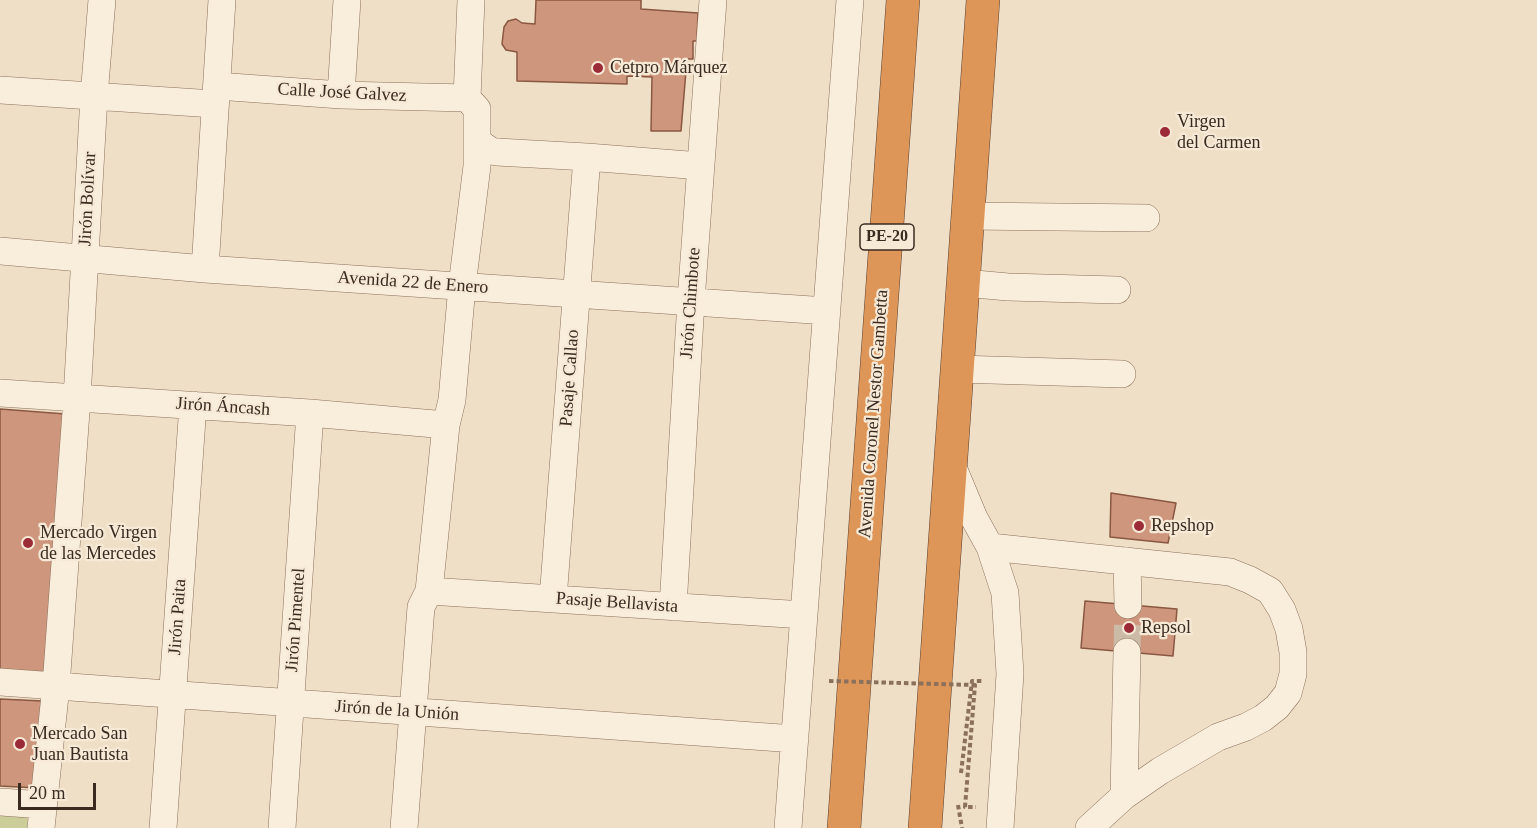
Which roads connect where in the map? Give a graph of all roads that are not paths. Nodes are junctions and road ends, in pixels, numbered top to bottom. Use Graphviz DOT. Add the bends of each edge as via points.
graph roads {
  1 [pos="102,0"];
  2 [pos="222,0"];
  3 [pos="347,0"];
  4 [pos="471,0"];
  5 [pos="713,0"];
  6 [pos="850,0"];
  7 [pos="903,0"];
  8 [pos="983,0"];
  9 [pos="0,90"];
  10 [pos="216,95"];
  11 [pos="341,95"];
  12 [pos="94,96"];
  13 [pos="467,98"];
  14 [pos="478,142"];
  15 [pos="587,157"];
  16 [pos="701,166"];
  17 [pos="968,216"];
  18 [pos="1146,218"];
  19 [pos="0,251"];
  20 [pos="85,257"];
  21 [pos="205,269"];
  22 [pos="964,283"];
  23 [pos="462,286"];
  24 [pos="1117,290"];
  25 [pos="576,294"];
  26 [pos="691,302"];
  27 [pos="826,310"];
  28 [pos="958,369"];
  29 [pos="1122,374"];
  30 [pos="0,393"];
  31 [pos="77,398"];
  32 [pos="193,405"];
  33 [pos="310,413"];
  34 [pos="446,425"];
  35 [pos="951,463"];
  36 [pos="990,547"];
  37 [pos="1127,561"];
  38 [pos="429,591"];
  39 [pos="553,599"];
  40 [pos="1128,605"];
  41 [pos="673,607"];
  42 [pos="804,615"];
  43 [pos="1127,652"];
  44 [pos="0,682"];
  45 [pos="56,686"];
  46 [pos="173,694"];
  47 [pos="290,703"];
  48 [pos="412,712"];
  49 [pos="795,739"];
  50 [pos="1124,795"];
  51 [pos="0,802"];
  52 [pos="42,817"];
  53 [pos="163,828"];
  54 [pos="282,828"];
  55 [pos="404,828"];
  56 [pos="788,828"];
  57 [pos="844,828"];
  58 [pos="925,828"];
  59 [pos="1000,828"];
  60 [pos="1089,828"];
  1 -- 12 [label="street, Jirón Bolívar"];
  2 -- 10 [label="street"];
  3 -- 11 [label="street"];
  4 -- 13 [label="street"];
  5 -- 16 [label="street, Jirón Chimbote"];
  6 -- 27 [label="street"];
  7 -- 57 [label="highway, Avenida Coronel Nestor Gambetta / PE-20"];
  8 -- 17 [label="highway"];
  9 -- 12 [label="street, Calle José Galvez"];
  10 -- 11 [label="street, Calle José Galvez"];
  10 -- 12 [label="street, Calle José Galvez"];
  10 -- 21 [label="street"];
  11 -- 13 [label="street, Calle José Galvez"];
  12 -- 20 [label="street, Jirón Bolívar"];
  13 -- 14 [label="street" via="477,109"];
  14 -- 15 [label="street" via="498,152"];
  14 -- 23 [label="street"];
  15 -- 16 [label="street"];
  15 -- 25 [label="street, Pasaje Callao"];
  16 -- 26 [label="street, Jirón Chimbote"];
  17 -- 18 [label="street"];
  17 -- 22 [label="highway"];
  19 -- 20 [label="street, Avenida 22 de Enero"];
  20 -- 21 [label="street, Avenida 22 de Enero"];
  20 -- 31 [label="street, Jirón Bolívar"];
  21 -- 23 [label="street, Avenida 22 de Enero"];
  22 -- 24 [label="street"];
  22 -- 28 [label="highway"];
  23 -- 25 [label="street, Avenida 22 de Enero"];
  23 -- 34 [label="street" via="452,400"];
  25 -- 26 [label="street, Avenida 22 de Enero"];
  25 -- 39 [label="street, Pasaje Callao"];
  26 -- 27 [label="street, Avenida 22 de Enero"];
  26 -- 41 [label="street, Jirón Chimbote"];
  27 -- 42 [label="street"];
  28 -- 29 [label="street"];
  28 -- 35 [label="highway"];
  30 -- 31 [label="street, Jirón Áncash"];
  31 -- 32 [label="street, Jirón Áncash"];
  31 -- 45 [label="street, Jirón Bolívar"];
  32 -- 33 [label="street, Jirón Áncash"];
  32 -- 46 [label="street, Jirón Paita"];
  33 -- 34 [label="street, Jirón Áncash"];
  33 -- 47 [label="street, Jirón Pimentel"];
  34 -- 38 [label="street"];
  35 -- 36 [label="street"];
  35 -- 58 [label="highway"];
  36 -- 37 [label="street"];
  36 -- 59 [label="street" via="1005,593 1010,674"];
  37 -- 40 [label="street"];
  37 -- 50 [label="street" via="1230,572 1270,591 1289,629 1293,674 1288,693 1263,718 1198,748"];
  38 -- 39 [label="street, Pasaje Bellavista"];
  38 -- 48 [label="street" via="421,607"];
  39 -- 41 [label="street, Pasaje Bellavista"];
  41 -- 42 [label="street, Pasaje Bellavista"];
  42 -- 49 [label="street"];
  43 -- 50 [label="street"];
  44 -- 45 [label="street, Jirón de la Unión"];
  45 -- 46 [label="street, Jirón de la Unión"];
  45 -- 52 [label="street, Jirón Bolívar"];
  46 -- 47 [label="street, Jirón de la Unión"];
  46 -- 53 [label="street, Jirón Paita"];
  47 -- 48 [label="street, Jirón de la Unión"];
  47 -- 54 [label="street, Jirón Pimentel"];
  48 -- 49 [label="street, Jirón de la Unión"];
  48 -- 55 [label="street"];
  49 -- 56 [label="street"];
  50 -- 60 [label="street"];
  51 -- 52 [label="street"];
}
